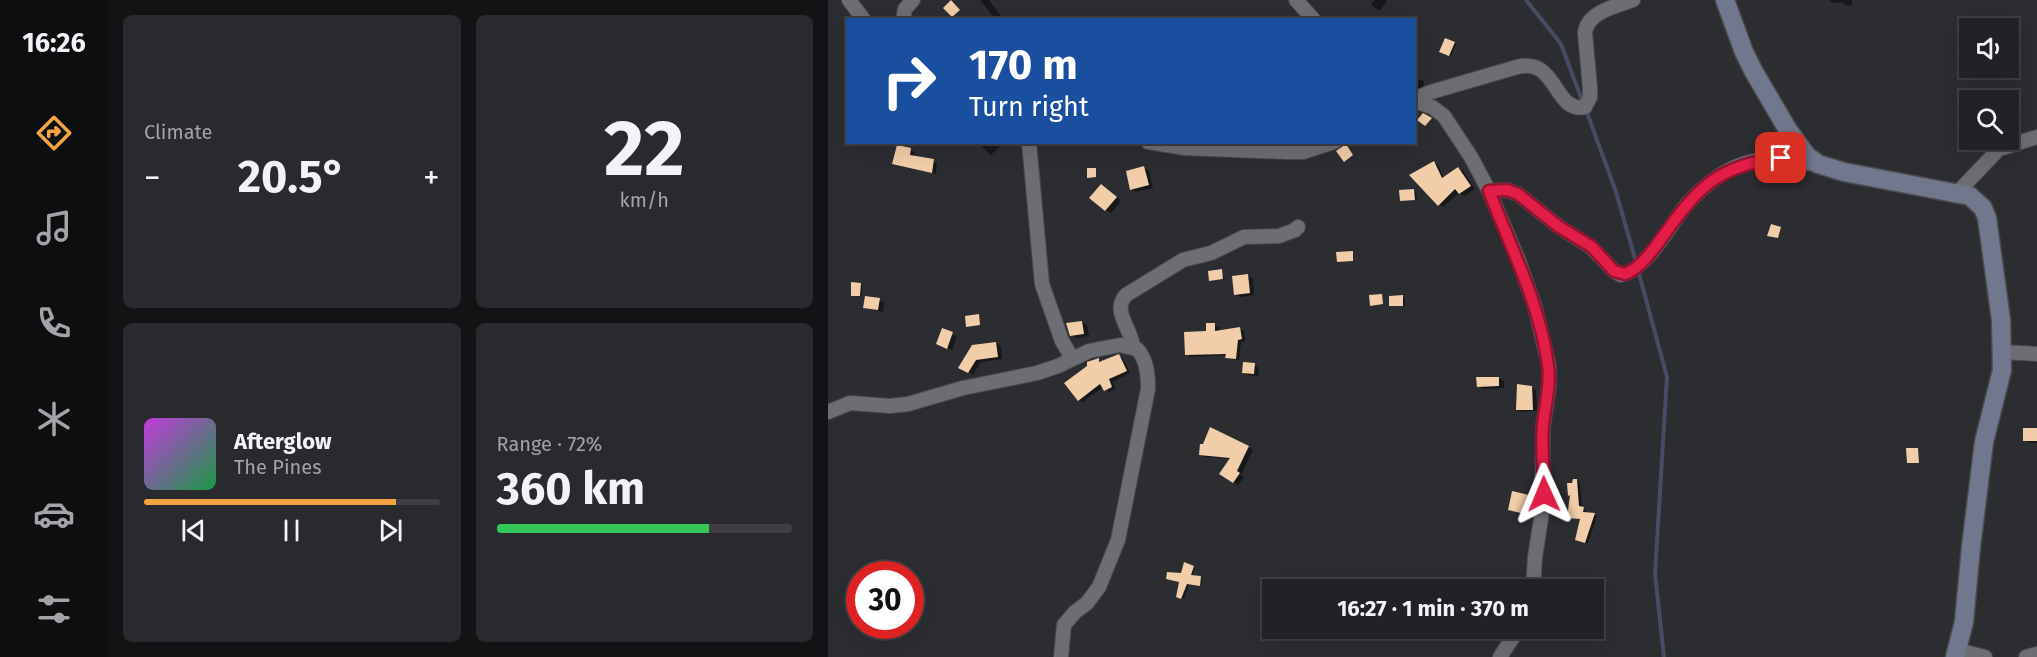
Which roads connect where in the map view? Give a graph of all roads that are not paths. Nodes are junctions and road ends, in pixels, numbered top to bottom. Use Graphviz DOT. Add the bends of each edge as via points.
graph roads {
  1 [pos="849,0"];
  2 [pos="913,0"];
  3 [pos="1296,0"];
  4 [pos="1633,0"];
  5 [pos="1725,0"];
  6 [pos="862,18"];
  7 [pos="903,18"];
  8 [pos="1312,18"];
  9 [pos="1416,99"];
  10 [pos="1416,101"];
  11 [pos="2037,137"];
  12 [pos="1029,144"];
  13 [pos="1160,144"];
  14 [pos="1328,144"];
  15 [pos="1818,164"];
  16 [pos="1489,191"];
  17 [pos="1956,194"];
  18 [pos="1298,227"];
  19 [pos="1133,347"];
  20 [pos="2003,352"];
  21 [pos="2037,354"];
  22 [pos="1072,358"];
  23 [pos="828,412"];
  24 [pos="1534,579"];
  25 [pos="1512,639"];
  26 [pos="1956,654"];
  27 [pos="2037,654"];
  28 [pos="1061,657"];
  29 [pos="1500,657"];
  30 [pos="1985,657"];
  31 [pos="2026,657"];
  1 -- 6 [label="street"];
  2 -- 7 [label="street"];
  3 -- 8 [label="street"];
  4 -- 9 [label="street" via="1599,13 1586,24 1590,97 1585,107 1575,107 1565,100 1544,72 1531,65"];
  5 -- 15 [label="street" via="1755,72 1800,148"];
  10 -- 16 [label="street" via="1432,107 1454,128"];
  11 -- 17 [label="street" via="2000,148"];
  12 -- 22 [label="street" via="1042,284"];
  13 -- 14 [label="street" via="1303,152"];
  15 -- 16 [label="street" via="1781,158 1754,161 1720,174 1690,201 1637,267 1621,274 1592,247 1518,194"];
  15 -- 17 [label="street"];
  16 -- 24 [label="street" via="1535,308 1549,366 1543,427 1542,512"];
  17 -- 20 [label="street" via="1978,202 1987,218"];
  18 -- 19 [label="street" via="1279,236 1244,237 1211,253 1183,260 1126,295 1120,310"];
  19 -- 22 [label="street" via="1104,347"];
  19 -- 28 [label="street" via="1144,359 1148,389 1118,540 1099,587 1064,625"];
  20 -- 21 [label="street"];
  20 -- 26 [label="street" via="1984,442 1964,622"];
  22 -- 23 [label="street" via="1037,373 908,404 850,403"];
  25 -- 29 [label="street"];
  26 -- 30 [label="street"];
  27 -- 31 [label="street"];
}
